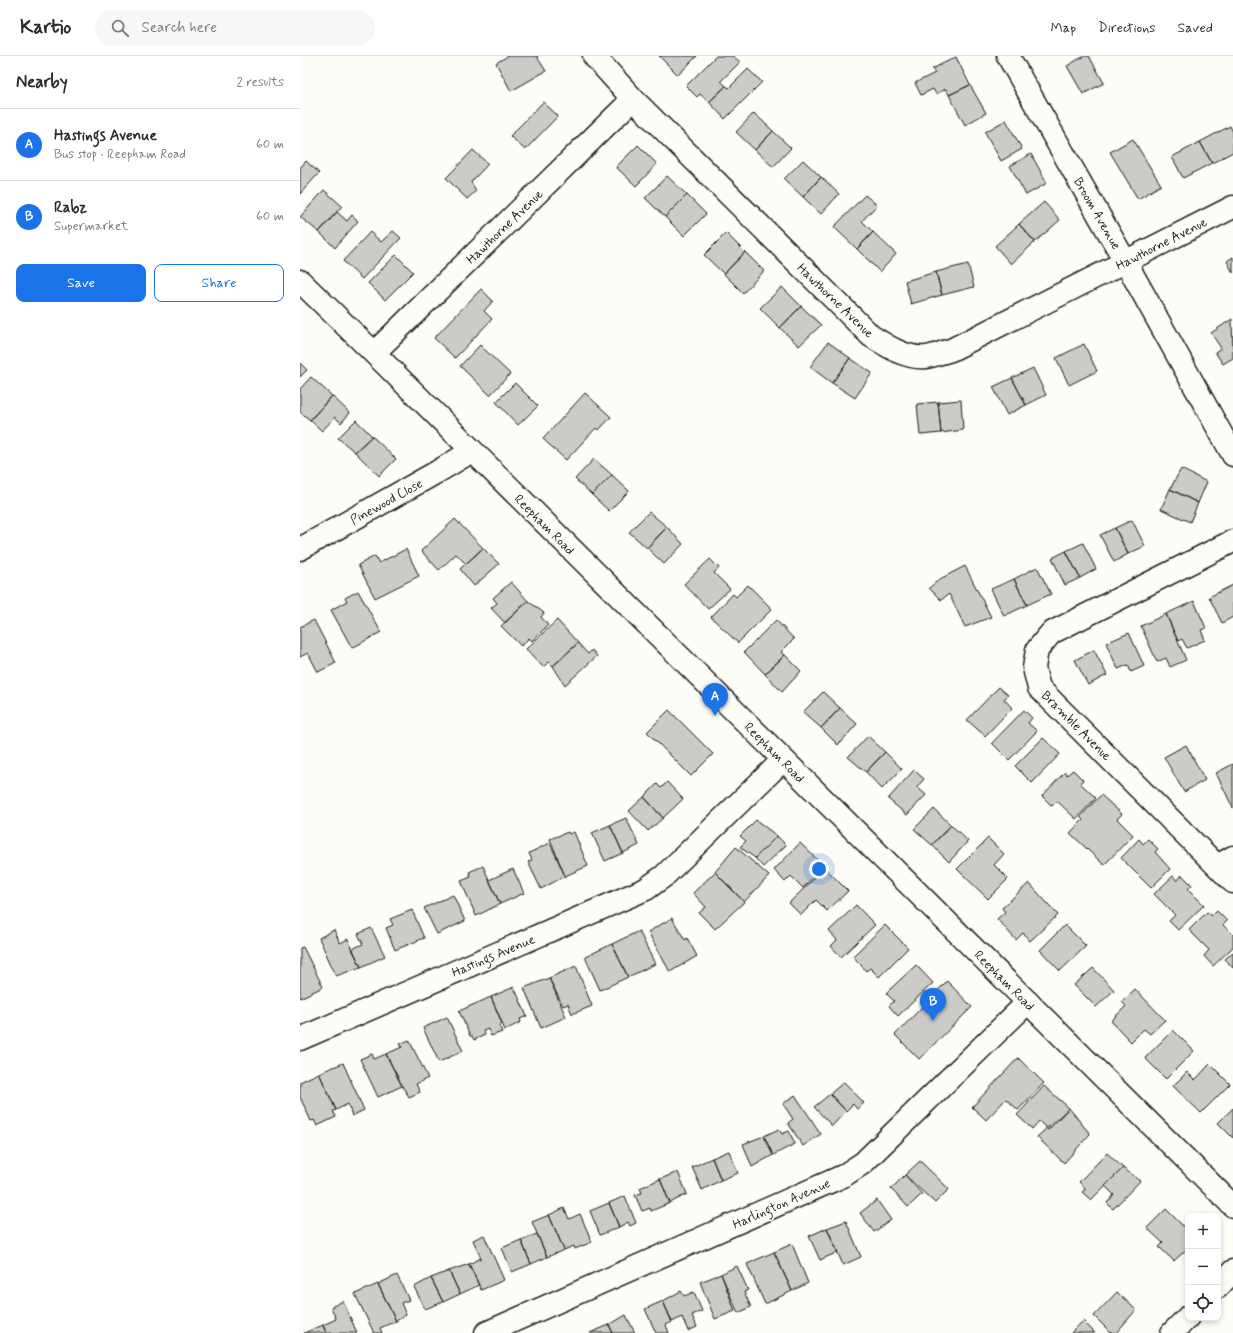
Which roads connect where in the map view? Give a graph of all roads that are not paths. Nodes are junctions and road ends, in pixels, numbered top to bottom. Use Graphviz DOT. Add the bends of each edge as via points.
graph roads {
  1 [pos="594,56"];
  2 [pos="1008,56"];
  3 [pos="633,99"];
  4 [pos="1233,207"];
  5 [pos="1126,261"];
  6 [pos="300,281"];
  7 [pos="374,353"];
  8 [pos="472,451"];
  9 [pos="1233,455"];
  10 [pos="1233,541"];
  11 [pos="300,549"];
  12 [pos="783,760"];
  13 [pos="1225,861"];
  14 [pos="1233,882"];
  15 [pos="1028,1002"];
  16 [pos="300,1039"];
  17 [pos="1233,1206"];
  18 [pos="1233,1272"];
  19 [pos="1220,1285"];
  20 [pos="1185,1320"];
  21 [pos="486,1333"];
  22 [pos="1172,1333"];
  1 -- 3 [label="street, Hawthorne Avenue"];
  2 -- 5 [label="street, Broom Avenue"];
  3 -- 5 [label="street, Hawthorne Avenue" via="870,336 906,355 925,357 951,350"];
  3 -- 7 [label="street, Hawthorne Avenue"];
  4 -- 5 [label="street, Hawthorne Avenue"];
  5 -- 9 [label="street, Broom Avenue"];
  6 -- 7 [label="street, Reepham Road"];
  7 -- 8 [label="street, Reepham Road"];
  8 -- 11 [label="street, Pinewood Close"];
  8 -- 12 [label="street, Reepham Road"];
  10 -- 13 [label="street, Bramble Avenue" via="1050,633 1037,650 1034,668 1039,688"];
  12 -- 15 [label="street, Reepham Road"];
  12 -- 16 [label="street, Hastings Avenue" via="664,876 646,889"];
  13 -- 14 [label="street, Bramble Avenue"];
  15 -- 17 [label="street, Reepham Road"];
  15 -- 21 [label="street, Harlington Avenue" via="863,1163 843,1176"];
  18 -- 19 [label="street"];
  20 -- 22 [label="street"];
}
